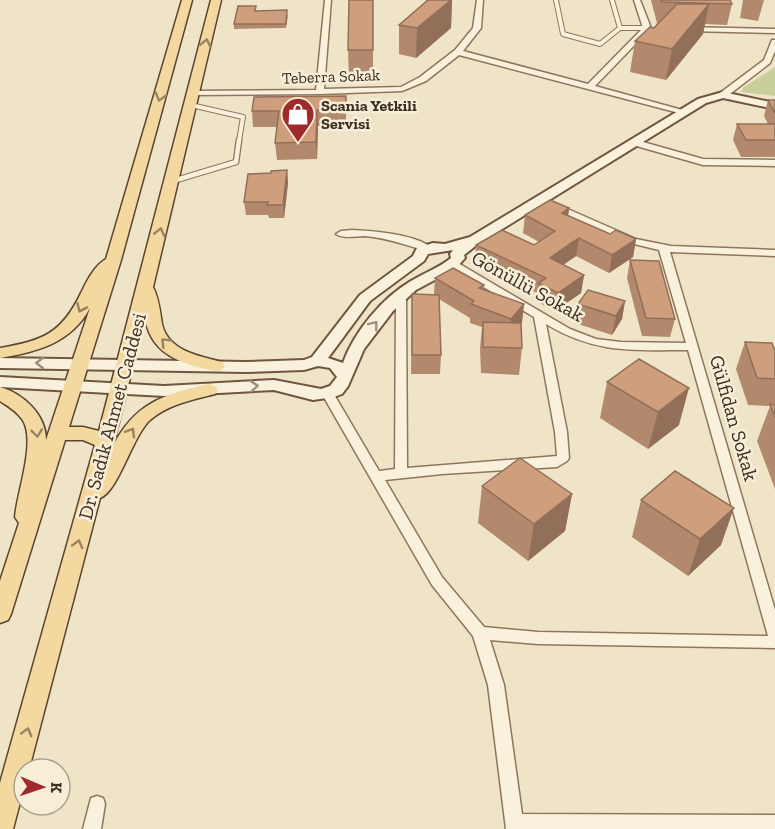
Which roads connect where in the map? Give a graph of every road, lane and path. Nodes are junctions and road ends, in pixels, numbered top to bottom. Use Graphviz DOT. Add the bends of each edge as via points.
graph roads {
  1 [pos="188,0"];
  2 [pos="216,0"];
  3 [pos="328,0"];
  4 [pos="480,0"];
  5 [pos="556,0"];
  6 [pos="612,0"];
  7 [pos="637,0"];
  8 [pos="620,28"];
  9 [pos="647,28"];
  10 [pos="658,28"];
  11 [pos="682,29"];
  12 [pos="775,31"];
  13 [pos="775,42"];
  14 [pos="458,52"];
  15 [pos="589,87"];
  16 [pos="320,92"];
  17 [pos="723,95"];
  18 [pos="193,99"];
  19 [pos="775,106"];
  20 [pos="682,111"];
  21 [pos="636,143"];
  22 [pos="775,164"];
  23 [pos="173,181"];
  24 [pos="540,200"];
  25 [pos="341,234"];
  26 [pos="664,248"];
  27 [pos="423,253"];
  28 [pos="775,253"];
  29 [pos="449,259"];
  30 [pos="113,260"];
  31 [pos="146,289"];
  32 [pos="400,296"];
  33 [pos="540,315"];
  34 [pos="693,347"];
  35 [pos="0,353"];
  36 [pos="0,363"];
  37 [pos="311,363"];
  38 [pos="81,364"];
  39 [pos="126,365"];
  40 [pos="216,366"];
  41 [pos="344,375"];
  42 [pos="0,382"];
  43 [pos="74,385"];
  44 [pos="120,388"];
  45 [pos="209,390"];
  46 [pos="299,390"];
  47 [pos="0,393"];
  48 [pos="328,394"];
  49 [pos="58,435"];
  50 [pos="105,443"];
  51 [pos="401,473"];
  52 [pos="376,476"];
  53 [pos="90,500"];
  54 [pos="27,534"];
  55 [pos="0,614"];
  56 [pos="480,633"];
  57 [pos="775,635"];
  58 [pos="775,642"];
  59 [pos="97,804"];
  60 [pos="775,823"];
  61 [pos="515,825"];
  62 [pos="0,829"];
  63 [pos="92,829"];
  1 -- 30 [label="main road, Dr. Sadık Ahmet Caddesi, one-way"];
  18 -- 2 [label="main road, Dr. Sadık Ahmet Caddesi, one-way"];
  3 -- 16 [label="street"];
  4 -- 14 [label="street, Teberra Sokak" via="477,28"];
  5 -- 8 [label="lane" via="563,34 600,44"];
  6 -- 8 [label="lane"];
  7 -- 9 [label="street"];
  8 -- 9 [label="lane"];
  9 -- 10 [label="street"];
  9 -- 15 [label="street"];
  11 -- 12 [label="street"];
  13 -- 17 [label="street" via="767,61"];
  14 -- 15 [label="street"];
  14 -- 16 [label="street, Teberra Sokak" via="423,80 402,89"];
  15 -- 20 [label="street"];
  16 -- 18 [label="street, Teberra Sokak"];
  17 -- 19 [label="street"];
  17 -- 20 [label="street"];
  18 -- 23 [label="main road, Dr. Sadık Ahmet Caddesi"];
  18 -- 23 [label="lane" via="243,117 236,162"];
  20 -- 21 [label="street"];
  21 -- 22 [label="street" via="703,162"];
  21 -- 24 [label="street"];
  31 -- 23 [label="main road, Dr. Sadık Ahmet Caddesi, one-way"];
  24 -- 26 [label="street" via="633,241"];
  24 -- 29 [label="street"];
  25 -- 27 [label="street" via="375,233 401,238"];
  26 -- 28 [label="street"];
  26 -- 34 [label="street, Gülfidan Sokak"];
  27 -- 29 [label="street"];
  27 -- 29 [label="street" via="426,266"];
  27 -- 37 [label="street" via="365,298"];
  29 -- 32 [label="street"];
  29 -- 33 [label="street, Gönüllü Sokak"];
  30 -- 35 [label="main road, one-way" via="92,283 79,315 69,326 39,343"];
  30 -- 38 [label="main road, Dr. Sadık Ahmet Caddesi"];
  31 -- 39 [label="main road, Dr. Sadık Ahmet Caddesi"];
  40 -- 31 [label="main road, one-way" via="181,355 161,341"];
  41 -- 32 [label="street, one-way" via="356,348"];
  32 -- 51 [label="street"];
  33 -- 34 [label="street, Gönüllü Sokak" via="594,342"];
  33 -- 51 [label="street" via="563,458 557,462"];
  34 -- 57 [label="street, Gülfidan Sokak"];
  38 -- 36 [label="street, one-way"];
  37 -- 40 [label="street"];
  37 -- 41 [label="street" via="335,364"];
  37 -- 46 [label="street" via="297,370 293,377"];
  38 -- 39 [label="street"];
  38 -- 43 [label="main road, Dr. Sadık Ahmet Caddesi"];
  39 -- 40 [label="street"];
  39 -- 44 [label="main road, Dr. Sadık Ahmet Caddesi"];
  41 -- 48 [label="street" via="344,382"];
  42 -- 43 [label="street"];
  43 -- 44 [label="street"];
  43 -- 49 [label="main road, Dr. Sadık Ahmet Caddesi"];
  44 -- 45 [label="street"];
  44 -- 50 [label="main road, Dr. Sadık Ahmet Caddesi"];
  45 -- 46 [label="street, one-way" via="273,385"];
  53 -- 45 [label="main road, one-way" via="144,415 172,400"];
  46 -- 48 [label="street"];
  47 -- 54 [label="main road, one-way" via="30,414 38,429 25,501"];
  48 -- 52 [label="street"];
  49 -- 50 [label="main road" via="83,433"];
  49 -- 54 [label="main road, Dr. Sadık Ahmet Caddesi"];
  50 -- 53 [label="main road, Dr. Sadık Ahmet Caddesi"];
  51 -- 52 [label="street"];
  52 -- 56 [label="street" via="437,581"];
  62 -- 53 [label="main road, Dr. Sadık Ahmet Caddesi, one-way"];
  54 -- 55 [label="main road, Dr. Sadık Ahmet Caddesi"];
  56 -- 58 [label="street" via="537,638"];
  56 -- 61 [label="street" via="496,685"];
  59 -- 63 [label="street"];
  60 -- 61 [label="street"];
}
